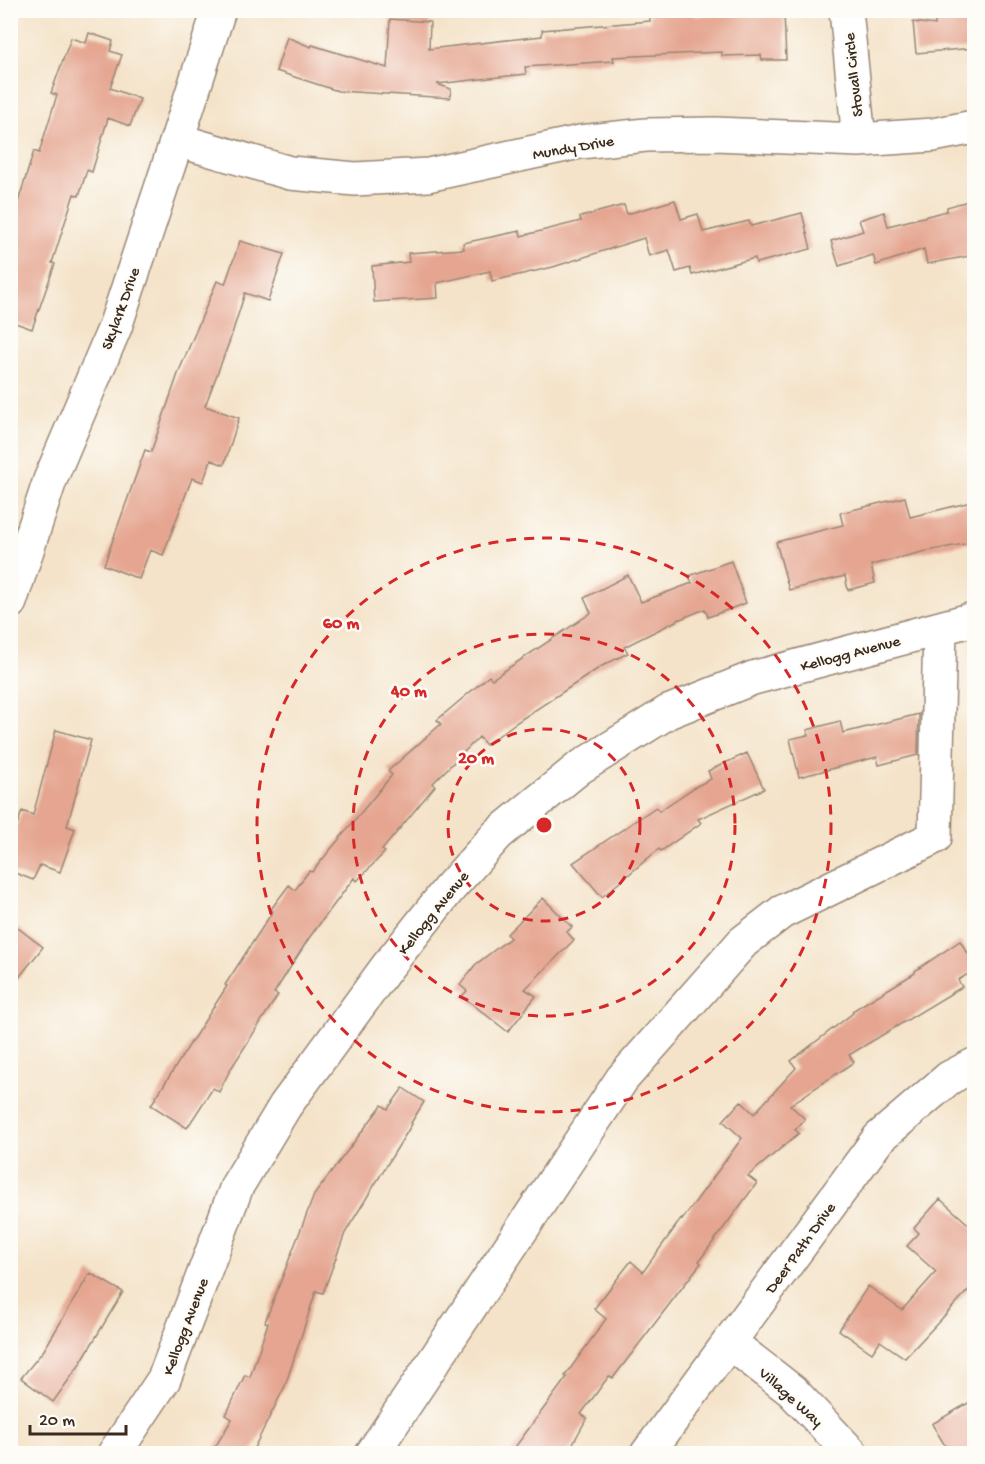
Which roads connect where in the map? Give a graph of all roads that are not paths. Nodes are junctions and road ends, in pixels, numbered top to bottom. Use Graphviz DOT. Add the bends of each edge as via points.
graph roads {
  1 [pos="219,10"];
  2 [pos="846,10"];
  3 [pos="975,127"];
  4 [pos="177,140"];
  5 [pos="859,140"];
  6 [pos="10,602"];
  7 [pos="975,619"];
  8 [pos="940,628"];
  9 [pos="975,1065"];
  10 [pos="729,1341"];
  11 [pos="114,1454"];
  12 [pos="372,1454"];
  13 [pos="647,1454"];
  14 [pos="852,1454"];
  1 -- 4 [label="street, Skylark Drive"];
  2 -- 5 [label="street, Stovall Circle"];
  3 -- 5 [label="street, Mundy Drive" via="933,135"];
  4 -- 5 [label="street, Mundy Drive" via="290,173 355,179 428,175 580,142 646,135"];
  4 -- 6 [label="street, Skylark Drive" via="114,327 50,480"];
  7 -- 8 [label="street, Kellogg Avenue"];
  8 -- 11 [label="street, Kellogg Avenue" via="753,678 668,712 579,768 498,834 387,967 285,1106 237,1186 164,1379"];
  8 -- 12 [label="street" via="935,837 782,912 743,942 622,1079"];
  9 -- 10 [label="street, Deer Path Drive" via="949,1078 879,1138"];
  10 -- 13 [label="street, Deer Path Drive"];
  10 -- 14 [label="street, Village Way" via="792,1391"];
}
